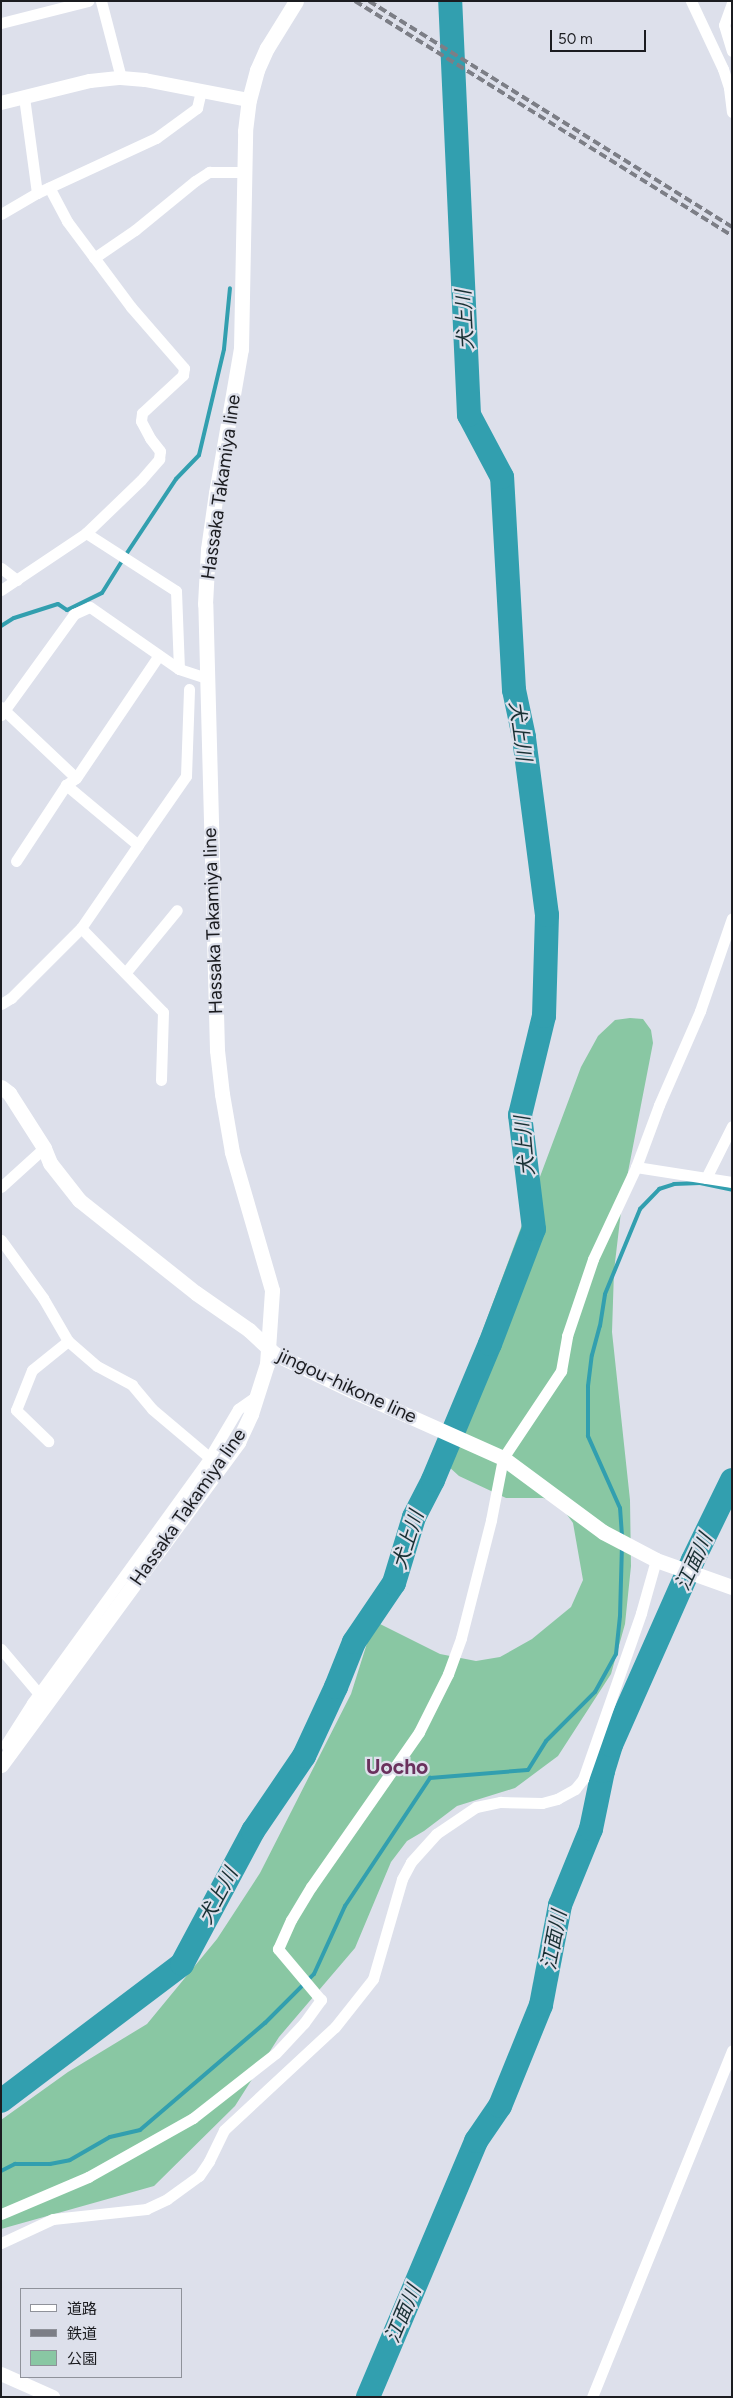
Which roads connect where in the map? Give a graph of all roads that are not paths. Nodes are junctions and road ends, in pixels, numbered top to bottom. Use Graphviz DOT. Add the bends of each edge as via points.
graph roads {
  1 [pos="88,1"];
  2 [pos="101,1"];
  3 [pos="296,1"];
  4 [pos="691,1"];
  5 [pos="732,3"];
  6 [pos="1,24"];
  7 [pos="732,51"];
  8 [pos="732,66"];
  9 [pos="121,78"];
  10 [pos="729,88"];
  11 [pos="201,90"];
  12 [pos="24,97"];
  13 [pos="249,100"];
  14 [pos="1,104"];
  15 [pos="732,112"];
  16 [pos="245,172"];
  17 [pos="49,187"];
  18 [pos="37,193"];
  19 [pos="1,214"];
  20 [pos="94,258"];
  21 [pos="86,533"];
  22 [pos="1,568"];
  23 [pos="17,580"];
  24 [pos="1,590"];
  25 [pos="159,655"];
  26 [pos="179,669"];
  27 [pos="206,678"];
  28 [pos="189,689"];
  29 [pos="2,711"];
  30 [pos="71,781"];
  31 [pos="138,845"];
  32 [pos="16,861"];
  33 [pos="177,910"];
  34 [pos="731,923"];
  35 [pos="81,928"];
  36 [pos="126,972"];
  37 [pos="1,1004"];
  38 [pos="161,1080"];
  39 [pos="1,1087"];
  40 [pos="732,1126"];
  41 [pos="44,1148"];
  42 [pos="636,1167"];
  43 [pos="706,1178"];
  44 [pos="732,1182"];
  45 [pos="1,1187"];
  46 [pos="1,1240"];
  47 [pos="68,1341"];
  48 [pos="268,1347"];
  49 [pos="258,1395"];
  50 [pos="48,1442"];
  51 [pos="498,1456"];
  52 [pos="210,1458"];
  53 [pos="656,1560"];
  54 [pos="732,1586"];
  55 [pos="1,1649"];
  56 [pos="39,1694"];
  57 [pos="6,1759"];
  58 [pos="732,2050"];
  59 [pos="1,2214"];
  60 [pos="1,2243"];
  61 [pos="1,2374"];
  62 [pos="53,2397"];
  63 [pos="592,2397"];
  1 -- 6 [label="street"];
  2 -- 9 [label="street"];
  3 -- 13 [label="main road, Hassaka Takamiya line" via="267,48"];
  4 -- 10 [label="street"];
  5 -- 7 [label="street" via="724,24"];
  8 -- 10 [label="street"];
  9 -- 11 [label="street"];
  9 -- 12 [label="street" via="90,81"];
  10 -- 15 [label="street"];
  11 -- 13 [label="street"];
  11 -- 17 [label="street" via="197,108 156,138"];
  12 -- 14 [label="street"];
  12 -- 18 [label="street"];
  13 -- 16 [label="main road, Hassaka Takamiya line"];
  16 -- 20 [label="street" via="209,172"];
  16 -- 27 [label="main road, Hassaka Takamiya line" via="241,349 208,549"];
  17 -- 18 [label="street"];
  17 -- 20 [label="street"];
  18 -- 19 [label="street"];
  20 -- 21 [label="street" via="184,368 183,375 142,413 141,421 160,451 159,459"];
  21 -- 23 [label="street"];
  21 -- 26 [label="street" via="176,591"];
  22 -- 23 [label="street"];
  23 -- 24 [label="street"];
  25 -- 26 [label="street"];
  25 -- 29 [label="street" via="90,607 74,614"];
  25 -- 30 [label="street"];
  26 -- 27 [label="street"];
  27 -- 48 [label="main road, Hassaka Takamiya line" via="217,1050 232,1152 272,1290"];
  28 -- 31 [label="street" via="186,776"];
  29 -- 30 [label="street"];
  30 -- 31 [label="street"];
  30 -- 32 [label="street"];
  31 -- 35 [label="street"];
  33 -- 36 [label="street"];
  34 -- 42 [label="street" via="700,1011 658,1105"];
  35 -- 36 [label="street"];
  35 -- 37 [label="street" via="11,998"];
  36 -- 38 [label="street" via="163,1012"];
  39 -- 41 [label="main road, jingou-hikone line" via="9,1093"];
  40 -- 43 [label="street"];
  41 -- 45 [label="street"];
  41 -- 48 [label="main road, jingou-hikone line" via="50,1163 80,1200"];
  42 -- 43 [label="street"];
  42 -- 51 [label="street" via="593,1259 567,1336 561,1371"];
  43 -- 44 [label="street"];
  46 -- 47 [label="street" via="43,1298"];
  47 -- 50 [label="street" via="32,1370 16,1410"];
  47 -- 52 [label="street" via="98,1366 132,1385 152,1409"];
  48 -- 49 [label="main road, Hassaka Takamiya line"];
  48 -- 51 [label="main road, jingou-hikone line" via="285,1359"];
  49 -- 52 [label="street" via="238,1409"];
  49 -- 57 [label="main road, Hassaka Takamiya line" via="238,1442"];
  51 -- 53 [label="main road, jingou-hikone line" via="603,1532"];
  51 -- 59 [label="street" via="491,1520 461,1638 448,1674 419,1732 311,1886 278,1949 321,2000 276,2053 193,2118 88,2177"];
  52 -- 56 [label="street"];
  53 -- 54 [label="main road, jingou-hikone line"];
  53 -- 60 [label="street" via="641,1613 583,1779 575,1789 542,1803 500,1802 476,1807 436,1834 411,1862 402,1879 373,1979 335,2027 224,2130 199,2176 167,2199 146,2209 53,2219"];
  55 -- 56 [label="street"];
  56 -- 57 [label="street" via="6,1744"];
  58 -- 63 [label="street"];
  61 -- 62 [label="street"];
}
